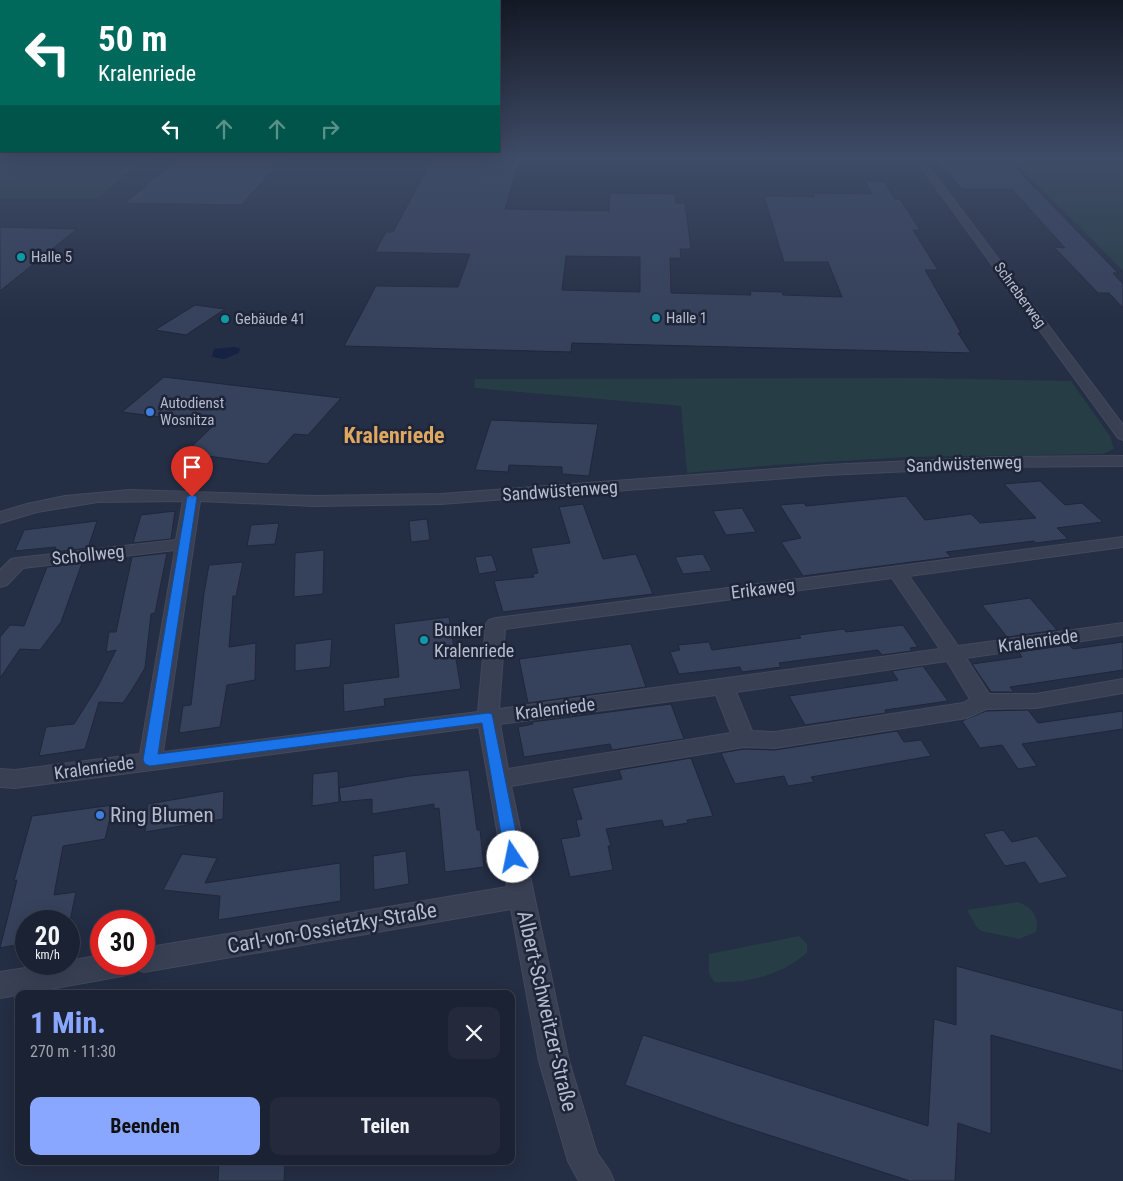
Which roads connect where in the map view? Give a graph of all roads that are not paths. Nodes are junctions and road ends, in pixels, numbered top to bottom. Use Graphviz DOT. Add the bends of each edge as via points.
graph roads {
  1 [pos="958,211"];
  2 [pos="1123,435"];
  3 [pos="1123,462"];
  4 [pos="192,497"];
  5 [pos="0,518"];
  6 [pos="1123,542"];
  7 [pos="184,544"];
  8 [pos="897,572"];
  9 [pos="0,581"];
  10 [pos="1123,629"];
  11 [pos="953,653"];
  12 [pos="723,686"];
  13 [pos="1123,686"];
  14 [pos="983,702"];
  15 [pos="488,717"];
  16 [pos="744,739"];
  17 [pos="150,760"];
  18 [pos="0,778"];
  19 [pos="498,779"];
  20 [pos="520,896"];
  21 [pos="155,958"];
  22 [pos="90,969"];
  23 [pos="0,984"];
  24 [pos="598,1181"];
  1 -- 2 [label="street, Schreberweg"];
  3 -- 4 [label="street, Sandwüstenweg" via="998,462 827,470 448,499 347,501"];
  4 -- 5 [label="street, Sandwüstenweg" via="82,497"];
  4 -- 7 [label="street"];
  6 -- 8 [label="street, Erikaweg"];
  7 -- 9 [label="street, Schollweg" via="18,563"];
  7 -- 17 [label="street"];
  8 -- 11 [label="street"];
  8 -- 15 [label="street, Erikaweg" via="496,624"];
  10 -- 11 [label="street, Kralenriede"];
  11 -- 12 [label="street, Kralenriede"];
  11 -- 14 [label="street"];
  12 -- 15 [label="street, Kralenriede"];
  12 -- 16 [label="street"];
  13 -- 14 [label="street" via="1036,701"];
  14 -- 16 [label="street" via="968,710 775,740"];
  15 -- 17 [label="street, Kralenriede"];
  15 -- 19 [label="street, Albert-Schweitzer-Straße"];
  16 -- 19 [label="street"];
  17 -- 18 [label="street, Kralenriede" via="15,779"];
  19 -- 20 [label="street, Albert-Schweitzer-Straße"];
  20 -- 21 [label="street, Carl-von-Ossietzky-Straße"];
  20 -- 24 [label="street, Albert-Schweitzer-Straße" via="554,1061 584,1161"];
  22 -- 23 [label="street"];
}
